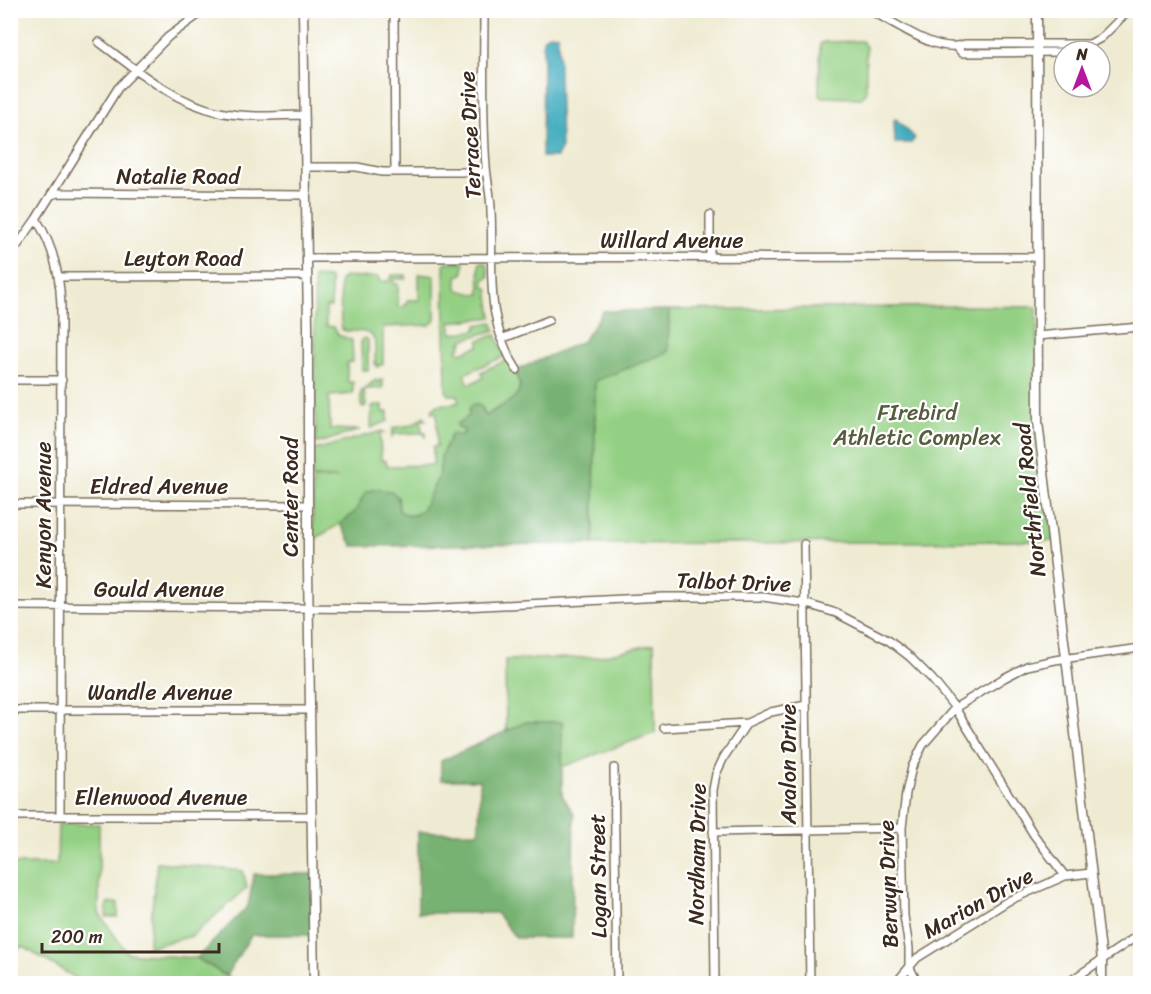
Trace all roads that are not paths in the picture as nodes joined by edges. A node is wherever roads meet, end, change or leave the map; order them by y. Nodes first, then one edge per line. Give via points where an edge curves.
1 (205, 10) edge
2 (303, 10) edge
3 (394, 10) edge
4 (484, 10) edge
5 (868, 10) edge
6 (1037, 10) edge
7 (1129, 10) edge
8 (1099, 39) edge
9 (99, 42) dead end
10 (1052, 48) edge
11 (1037, 49) junction
12 (1052, 51) edge
13 (136, 70) junction
14 (303, 115) junction
15 (306, 167) junction
16 (395, 172) junction
17 (486, 172) junction
18 (51, 195) junction
19 (305, 195) junction
20 (710, 215) dead end
21 (36, 219) junction
22 (10, 256) edge
23 (1037, 257) junction
24 (307, 258) junction
25 (491, 258) junction
26 (710, 258) junction
27 (307, 276) junction
28 (58, 277) junction
29 (549, 320) dead end
30 (1140, 327) edge
31 (1037, 336) junction
32 (501, 339) junction
33 (517, 370) dead end
34 (10, 380) edge
35 (62, 380) junction
36 (10, 504) edge
37 (60, 504) junction
38 (307, 505) junction
39 (804, 544) dead end
40 (804, 603) junction
41 (10, 606) edge
42 (61, 606) junction
43 (308, 607) junction
44 (1140, 648) edge
45 (1066, 658) junction
46 (806, 705) junction
47 (955, 708) junction
48 (10, 710) edge
49 (61, 710) junction
50 (310, 710) junction
51 (747, 723) junction
52 (725, 725) junction
53 (664, 728) dead end
54 (734, 742) junction
55 (614, 768) dead end
56 (10, 816) edge
57 (60, 816) junction
58 (311, 816) junction
59 (902, 828) junction
60 (807, 830) junction
61 (713, 832) junction
62 (1091, 873) junction
63 (1065, 876) junction
64 (1140, 934) edge
65 (1102, 960) junction
66 (909, 966) junction
67 (503, 983) edge
68 (617, 983) edge
69 (715, 983) edge
70 (315, 984) edge
71 (498, 984) edge
72 (810, 984) edge
73 (895, 984) edge
74 (918, 984) edge
75 (1066, 984) edge
76 (1102, 984) edge

1 - 13 street via 175,30
2 - 14 main road, Center Road
3 - 16 street
4 - 17 street, Terrace Drive
5 - 11 street via 945,47 965,44
6 - 11 main road, Northfield Road
7 - 8 street
9 - 13 street
10 - 11 street
11 - 12 street
11 - 23 main road, Northfield Road
13 - 14 street via 180,98 211,110 250,116
13 - 18 street via 114,94
14 - 15 main road, Center Road
15 - 16 street
15 - 19 main road, Center Road
16 - 17 street
17 - 25 street, Terrace Drive
18 - 19 street, Natalie Road
18 - 21 street
19 - 24 main road, Center Road
20 - 26 street
21 - 22 street
21 - 28 street, Kenyon Avenue via 49,242
23 - 26 street, Willard Avenue
23 - 31 main road, Northfield Road
24 - 25 street, Willard Avenue
24 - 27 main road, Center Road
25 - 26 street, Willard Avenue
25 - 32 street, Terrace Drive via 495,322
27 - 28 street, Leyton Road
27 - 38 main road, Center Road
28 - 35 street, Kenyon Avenue
29 - 32 street
30 - 31 street
31 - 45 main road, Northfield Road via 1038,422
32 - 33 street, Terrace Drive
34 - 35 street
35 - 37 street, Kenyon Avenue
36 - 37 street, Eldred Avenue
37 - 38 street, Eldred Avenue
37 - 42 street, Kenyon Avenue
38 - 43 main road, Center Road
39 - 40 street, Avalon Drive
40 - 43 street, Talbot Drive via 763,597 663,597 424,609
40 - 46 street, Avalon Drive
40 - 47 street, Talbot Drive via 843,616 888,640 932,679
41 - 42 street, Gould Avenue
42 - 43 street, Gould Avenue
42 - 49 street, Kenyon Avenue
43 - 50 main road, Center Road
44 - 45 street, Berwyn Drive
45 - 47 street, Berwyn Drive via 1027,666
45 - 62 main road, Northfield Road
46 - 51 street via 771,712
46 - 60 street, Avalon Drive
47 - 59 street, Berwyn Drive via 923,745 912,767
47 - 63 street, Talbot Drive via 1034,835
48 - 49 street, Wandle Avenue
49 - 50 street, Wandle Avenue
49 - 57 street, Kenyon Avenue
50 - 58 main road, Center Road
51 - 52 street
51 - 54 street, Nordham Drive
52 - 53 street
52 - 54 street
54 - 61 street, Nordham Drive via 716,774
55 - 68 street, Logan Street
56 - 57 street, Ellenwood Avenue
57 - 58 street, Ellenwood Avenue
58 - 70 main road, Center Road
59 - 60 street
59 - 66 street, Berwyn Drive
60 - 61 street
60 - 72 street, Avalon Drive
61 - 69 street, Nordham Drive
62 - 63 street, Marion Drive
62 - 65 main road, Northfield Road
63 - 66 street, Marion Drive via 1008,901
64 - 65 street
65 - 75 street
65 - 76 main road, Northfield Road
66 - 73 street, Marion Drive
66 - 74 street, Berwyn Drive
67 - 68 street
67 - 71 street
68 - 69 street

